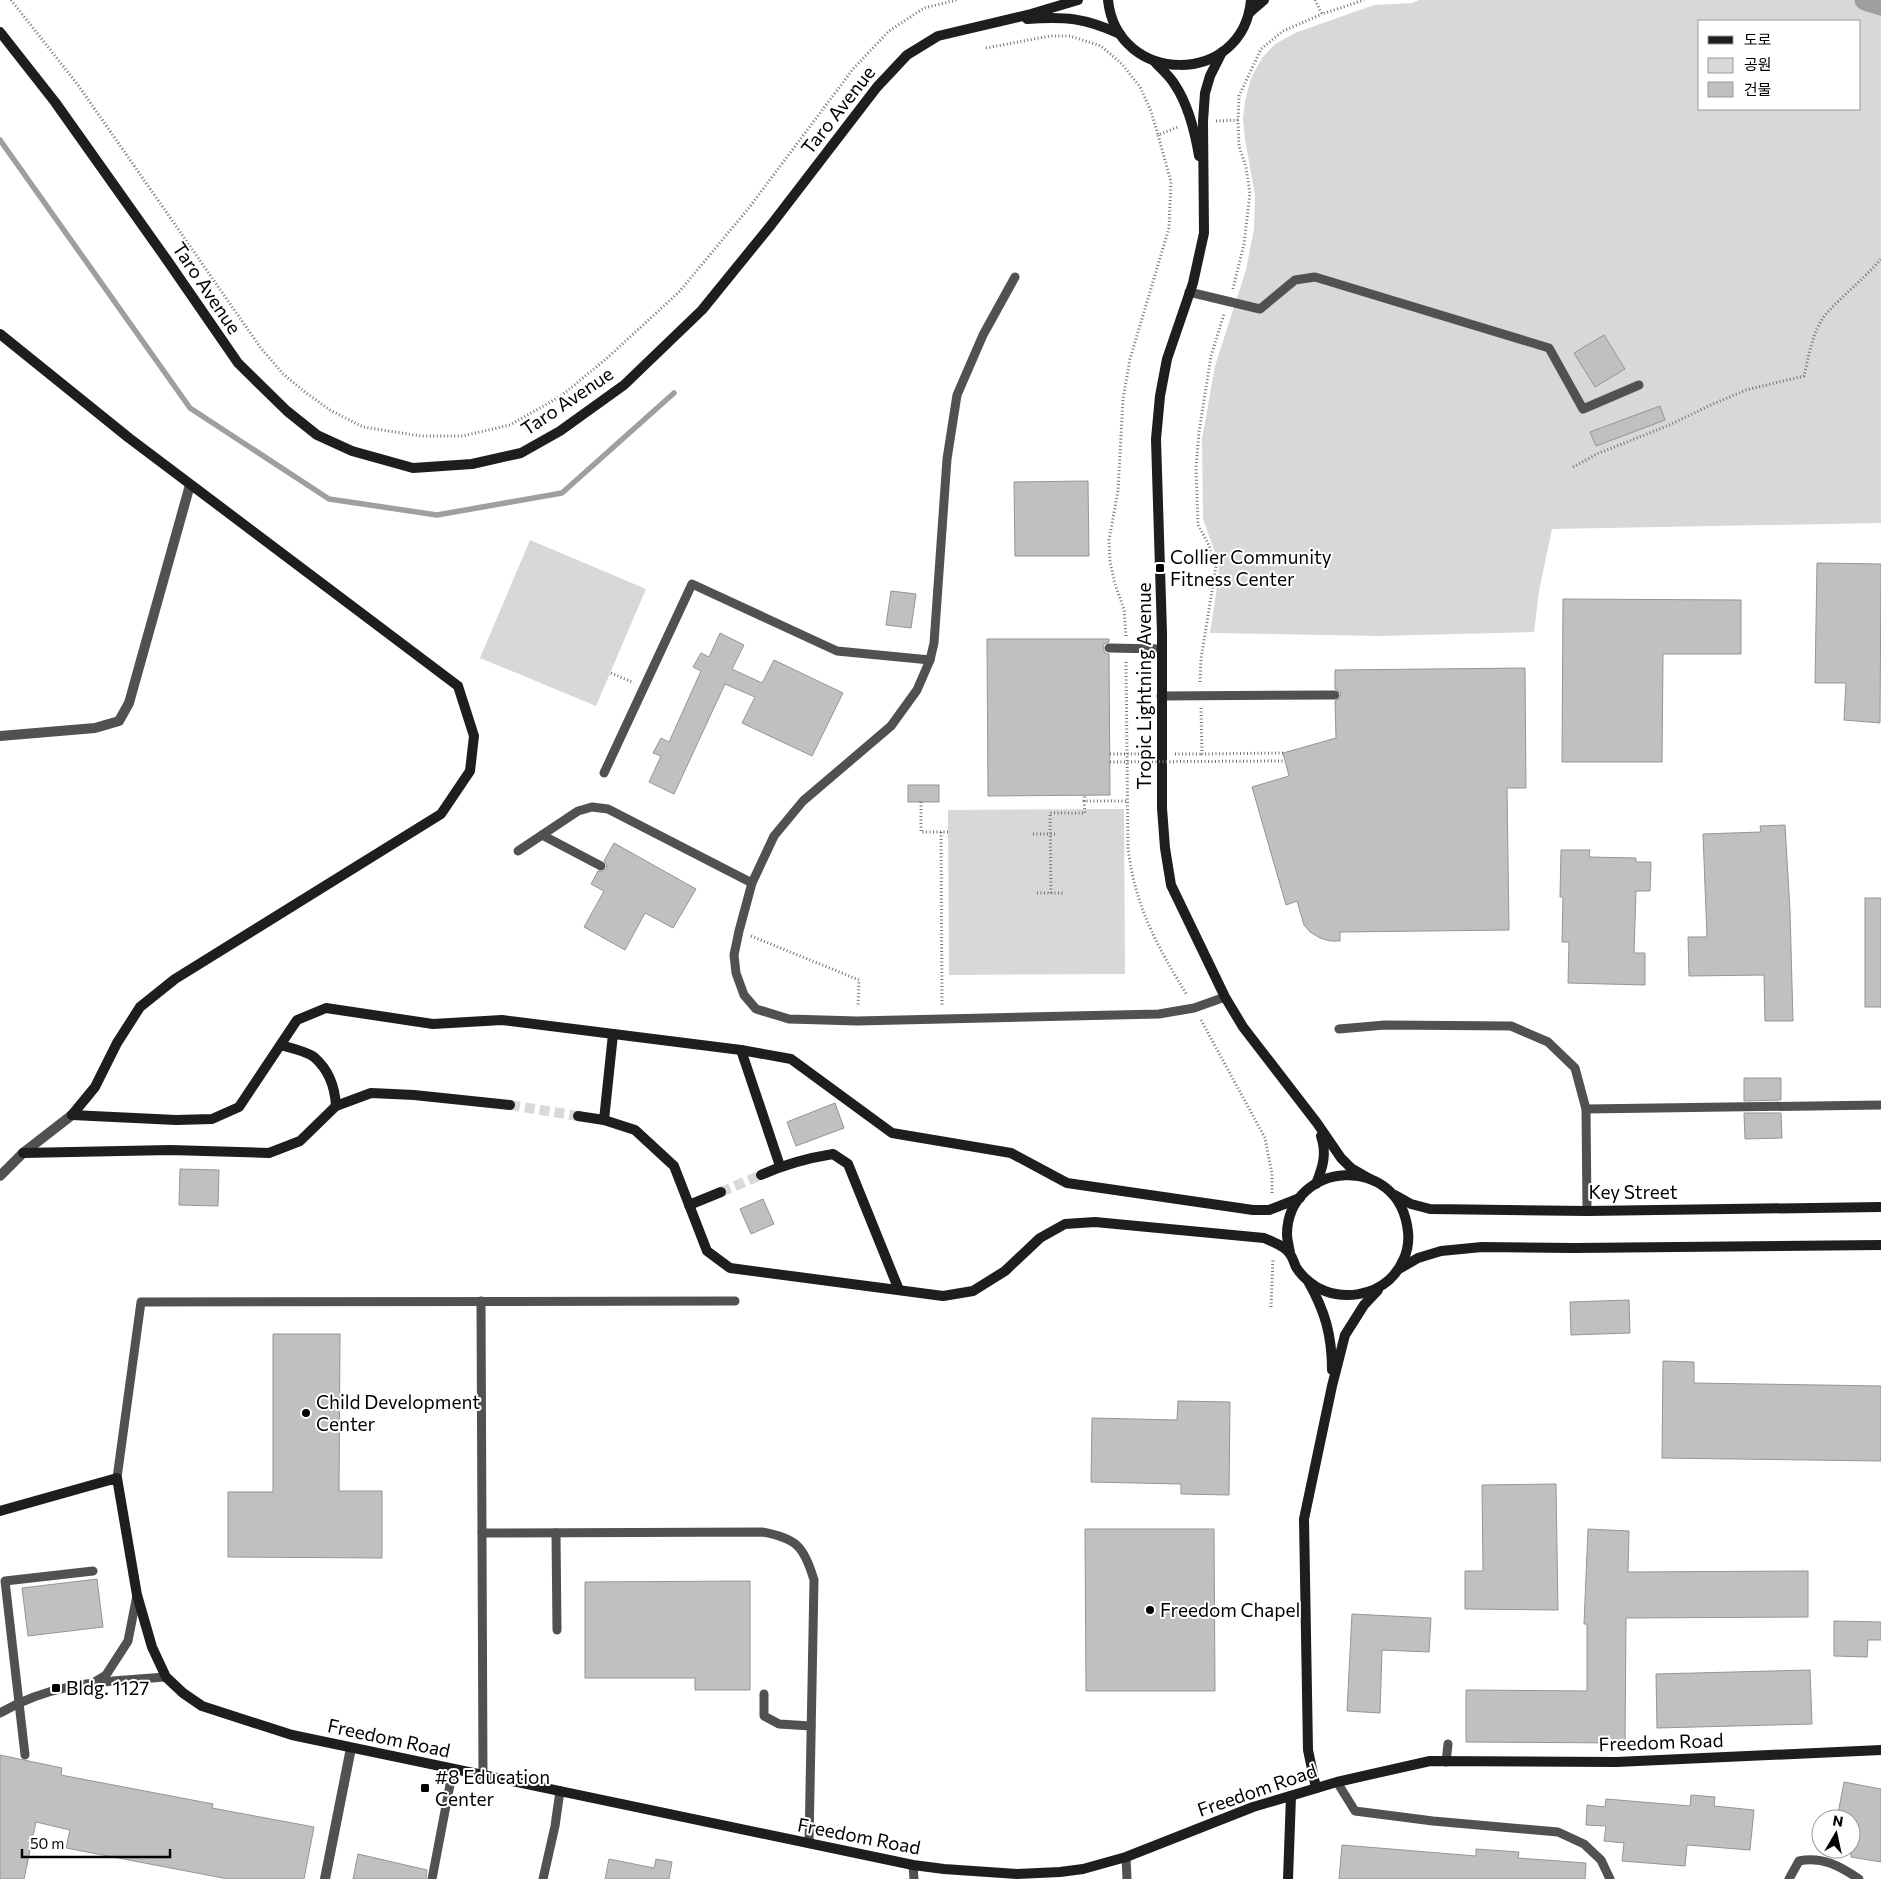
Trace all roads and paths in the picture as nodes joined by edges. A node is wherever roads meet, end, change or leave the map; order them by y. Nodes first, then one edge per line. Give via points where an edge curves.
1 (11, 0) edge
2 (957, 0) edge
3 (1078, 0) edge
4 (1108, 0) edge
5 (1251, 0) edge
6 (1264, 0) edge
7 (1315, 0) edge
8 (1364, 0) edge
9 (1249, 13) junction
10 (1322, 14) junction
11 (991, 22) junction
12 (0, 32) edge
13 (1120, 34) junction
14 (986, 48) dead end
15 (1222, 52) junction
16 (1154, 61) junction
17 (1158, 135) dead end
18 (1203, 182) junction
19 (1881, 259) edge
20 (1015, 277) dead end
21 (1190, 292) junction
22 (1228, 302) junction
23 (0, 334) edge
24 (1639, 385) dead end
25 (1573, 467) dead end
26 (190, 485) junction
27 (1109, 648) dead end
28 (1162, 649) junction
29 (930, 660) junction
30 (610, 673) dead end
31 (644, 688) junction
32 (1335, 695) dead end
33 (1161, 696) junction
34 (1200, 696) junction
35 (0, 736) edge
36 (1282, 753) dead end
37 (1284, 761) dead end
38 (1110, 762) dead end
39 (604, 773) dead end
40 (1084, 795) dead end
41 (1084, 801) junction
42 (1127, 801) dead end
43 (921, 802) dead end
44 (941, 832) junction
45 (948, 832) dead end
46 (1033, 834) dead end
47 (1050, 834) junction
48 (1056, 834) dead end
49 (542, 835) junction
50 (518, 851) dead end
51 (601, 866) dead end
52 (752, 883) junction
53 (1037, 893) dead end
54 (1051, 893) junction
55 (1064, 893) dead end
56 (739, 931) junction
57 (1225, 997) junction
58 (942, 1019) junction
59 (857, 1022) junction
60 (1339, 1029) dead end
61 (613, 1034) junction
62 (281, 1045) junction
63 (741, 1050) junction
64 (510, 1105) tunnel mouth
65 (1881, 1105) edge
66 (336, 1106) junction
67 (1586, 1108) junction
68 (72, 1115) junction
69 (578, 1116) tunnel mouth
70 (604, 1120) junction
71 (1317, 1123) junction
72 (23, 1153) junction
73 (780, 1166) junction
74 (761, 1175) tunnel mouth
75 (0, 1176) edge
76 (1370, 1179) junction
77 (1316, 1184) junction
78 (1389, 1191) junction
79 (721, 1192) tunnel mouth
80 (1300, 1198) junction
81 (689, 1205) junction
82 (1881, 1208) edge
83 (1587, 1211) junction
84 (1881, 1245) edge
85 (1290, 1252) junction
86 (1398, 1270) junction
87 (1308, 1280) junction
88 (1382, 1286) junction
89 (899, 1290) junction
90 (735, 1300) dead end
91 (481, 1301) junction
92 (1332, 1386) junction
93 (117, 1478) junction
94 (0, 1511) edge
95 (482, 1533) junction
96 (556, 1533) junction
97 (93, 1571) dead end
98 (137, 1596) junction
99 (557, 1630) dead end
100 (166, 1677) junction
101 (94, 1682) junction
102 (764, 1694) dead end
103 (19, 1702) junction
104 (0, 1712) edge
105 (811, 1726) junction
106 (1448, 1744) dead end
107 (351, 1748) junction
108 (1881, 1750) edge
109 (25, 1756) dead end
110 (1446, 1762) junction
111 (453, 1769) junction
112 (483, 1775) junction
113 (1337, 1782) junction
114 (1316, 1788) junction
115 (560, 1792) junction
116 (1292, 1796) junction
117 (809, 1843) junction
118 (1126, 1857) junction
119 (913, 1865) junction
120 (325, 1879) edge
121 (432, 1879) edge
122 (543, 1879) edge
123 (914, 1879) edge
124 (1127, 1879) edge
125 (1288, 1879) edge
126 (1610, 1879) edge
127 (1789, 1879) edge
128 (1859, 1879) edge

1 - 2 path via 78,85 260,347 283,374 330,410 363,427 421,436 463,436 510,425 561,396 679,292 748,209 853,69 889,31 924,8
3 - 11 street
4 - 13 street
5 - 9 street
6 - 9 street
7 - 10 path
8 - 10 path
9 - 15 street via 1238,35
10 - 22 path via 1283,31 1261,49 1239,96 1239,146 1250,193 1244,244
11 - 12 street, Taro Avenue via 938,36 907,55 877,87 702,310 624,385 560,431 521,453 472,464 413,468 352,451 318,435 287,411 238,364 55,102
11 - 13 street via 1073,18 1096,23
13 - 16 street via 1135,50
14 - 17 path via 1050,36 1070,36 1101,46 1140,86
15 - 16 street via 1193,64 1169,65
15 - 18 street via 1204,93
16 - 18 street via 1175,84 1190,115
18 - 21 street, Tropic Lightning Avenue via 1204,233
19 - 25 path via 1825,315 1814,336 1804,376 1746,390
20 - 29 lane via 983,335 957,395 947,459 934,643
21 - 22 lane
21 - 28 street, Tropic Lightning Avenue via 1167,360 1156,439
22 - 24 lane via 1260,309 1295,280 1315,278 1549,348 1583,409
22 - 34 path via 1211,356 1196,468 1198,525 1216,566 1201,658
23 - 26 street
26 - 35 street via 130,703 119,721 95,728
26 - 68 street via 458,686 474,736 470,771 441,814 175,978 140,1007 117,1043 95,1088
27 - 28 lane
28 - 33 street, Tropic Lightning Avenue
29 - 31 lane via 838,651 692,584
29 - 52 lane via 917,690 891,726 803,801 774,836
30 - 31 path
31 - 39 lane
32 - 34 lane
33 - 34 lane
33 - 57 street, Tropic Lightning Avenue via 1162,808 1171,885
34 - 36 path via 1202,754
37 - 38 path, bridge
40 - 41 path
41 - 42 path
41 - 47 path via 1085,813 1050,813
43 - 44 path via 922,832
44 - 45 path
44 - 58 path
46 - 47 path
47 - 48 path
47 - 54 path
49 - 50 lane
49 - 51 lane
49 - 52 lane via 578,811 592,807 608,809
52 - 56 lane
53 - 54 path
54 - 55 path
56 - 59 path via 859,980
56 - 59 lane via 734,955 736,973 744,995 756,1009 789,1019
57 - 58 lane via 1194,1008 1159,1014
57 - 71 street, Tropic Lightning Avenue via 1243,1027
58 - 59 lane
60 - 67 lane via 1385,1025 1511,1026 1548,1042 1575,1068
61 - 62 street via 502,1020 433,1024 326,1008 297,1020
61 - 63 street
61 - 70 street
62 - 66 street via 313,1056 335,1089
62 - 68 street via 239,1107 212,1119
63 - 73 street
63 - 80 street via 791,1059 892,1132 1011,1153 1067,1183 1253,1210 1269,1210
64 - 66 street via 371,1094
65 - 67 lane
66 - 72 street via 300,1141 269,1153 170,1150
67 - 83 lane
68 - 72 street
69 - 70 street
70 - 81 street via 634,1130 674,1166
71 - 76 street, Tropic Lightning Avenue via 1341,1158
71 - 77 street via 1324,1145 1324,1166
72 - 75 street
73 - 74 street
73 - 89 street via 833,1154 848,1164
76 - 77 street via 1352,1174 1333,1176
76 - 78 street
77 - 80 street
78 - 83 street, Key Street via 1411,1204 1430,1209
78 - 86 street via 1407,1220 1409,1238
79 - 81 street
80 - 85 street via 1291,1214 1287,1234
81 - 89 street via 706,1251 730,1268
82 - 83 street, Key Street
84 - 86 street via 1482,1247 1441,1251 1418,1258
85 - 87 street via 1296,1268
85 - 89 street via 1264,1238 1248,1236 1095,1222 1065,1224 1040,1238 1005,1271 973,1292 943,1296
86 - 88 street
87 - 88 street via 1324,1291 1344,1296 1364,1294
87 - 92 street via 1324,1312 1332,1344
88 - 92 street via 1364,1305 1345,1335
90 - 91 lane
91 - 93 lane via 141,1302
91 - 95 lane
92 - 114 street via 1304,1519 1308,1750
93 - 94 street
93 - 98 street, Freedom Road
95 - 96 lane
95 - 112 lane
96 - 99 lane
96 - 105 lane via 762,1532 783,1536 798,1546 809,1563 814,1580
97 - 103 lane via 5,1581
98 - 100 street, Freedom Road via 152,1647
98 - 101 lane via 128,1641 106,1675
100 - 101 lane
100 - 107 street, Freedom Road via 202,1706 292,1735
101 - 103 lane via 56,1688
102 - 105 lane via 764,1716 779,1724
103 - 104 lane
103 - 109 lane
105 - 117 lane
106 - 110 lane
107 - 111 street, Freedom Road
107 - 120 street
108 - 110 street, Freedom Road via 1616,1762
110 - 113 street, Freedom Road via 1430,1761
111 - 112 street, Freedom Road
111 - 121 lane
112 - 115 street, Freedom Road
113 - 114 street, Freedom Road
113 - 126 lane via 1355,1811 1558,1832 1584,1844 1601,1860
114 - 116 street, Freedom Road
115 - 117 street, Freedom Road
115 - 122 lane
116 - 118 street, Freedom Road via 1253,1807
116 - 125 street
117 - 119 street, Freedom Road
118 - 119 street, Freedom Road via 1083,1869 1017,1874
118 - 124 lane
119 - 123 lane
127 - 128 lane via 1799,1861 1809,1859 1838,1864

